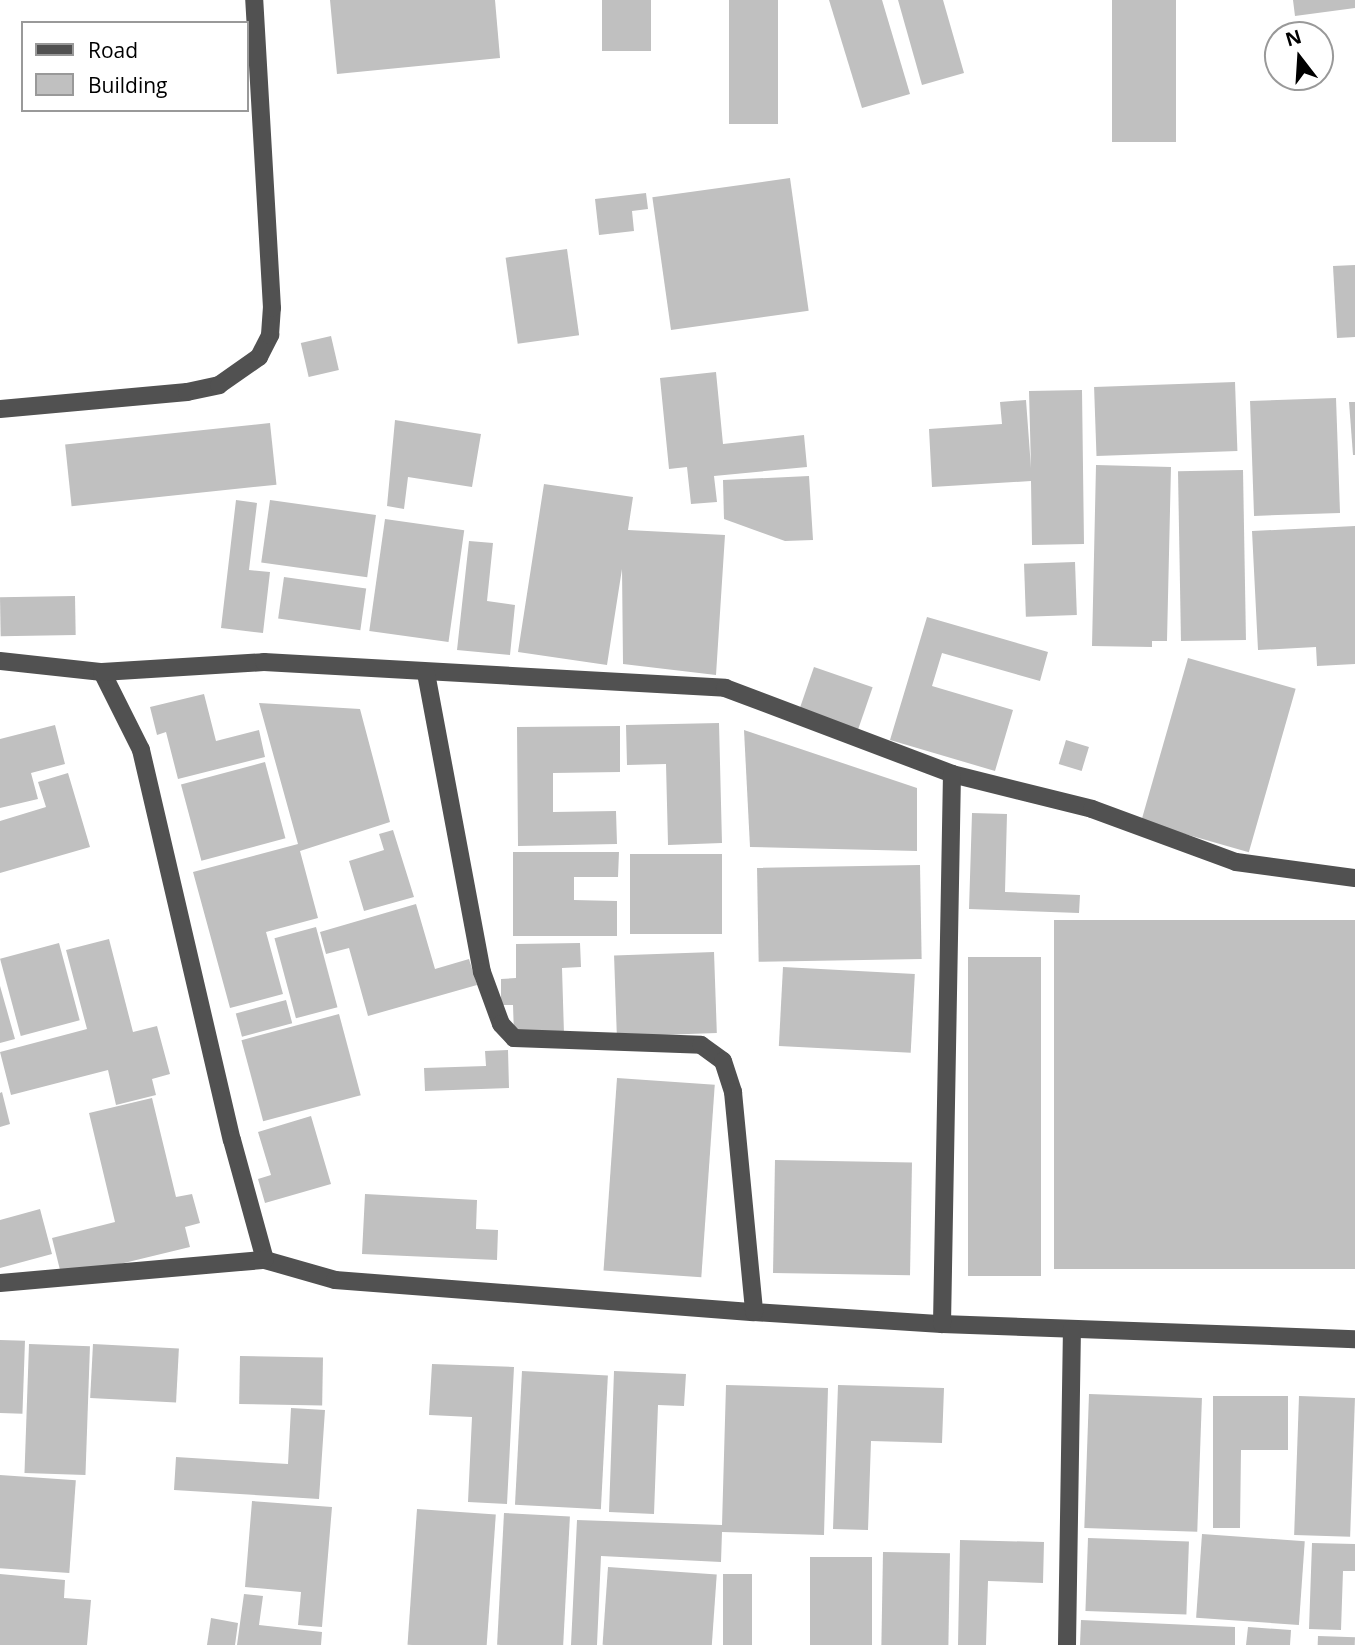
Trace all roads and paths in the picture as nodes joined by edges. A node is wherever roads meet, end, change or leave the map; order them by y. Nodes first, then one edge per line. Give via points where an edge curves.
1 (254, 0) edge
2 (0, 409) edge
3 (0, 661) edge
4 (102, 672) junction
5 (426, 673) junction
6 (952, 774) junction
7 (1355, 878) edge
8 (265, 1260) junction
9 (0, 1283) edge
10 (754, 1312) junction
11 (942, 1324) junction
12 (1073, 1329) junction
13 (1355, 1339) edge
14 (1067, 1645) edge

1 - 2 street via 272,308 270,335 259,357 219,385 187,392
3 - 4 street
4 - 5 street via 264,662
4 - 8 street via 141,750 232,1140
5 - 6 street via 725,688
5 - 10 street via 482,972 501,1024 514,1038 701,1045 723,1061 733,1092
6 - 7 street via 1092,809 1236,862
6 - 11 street
8 - 9 street
8 - 10 street via 335,1280
10 - 11 street
11 - 12 street
12 - 13 street
12 - 14 street

